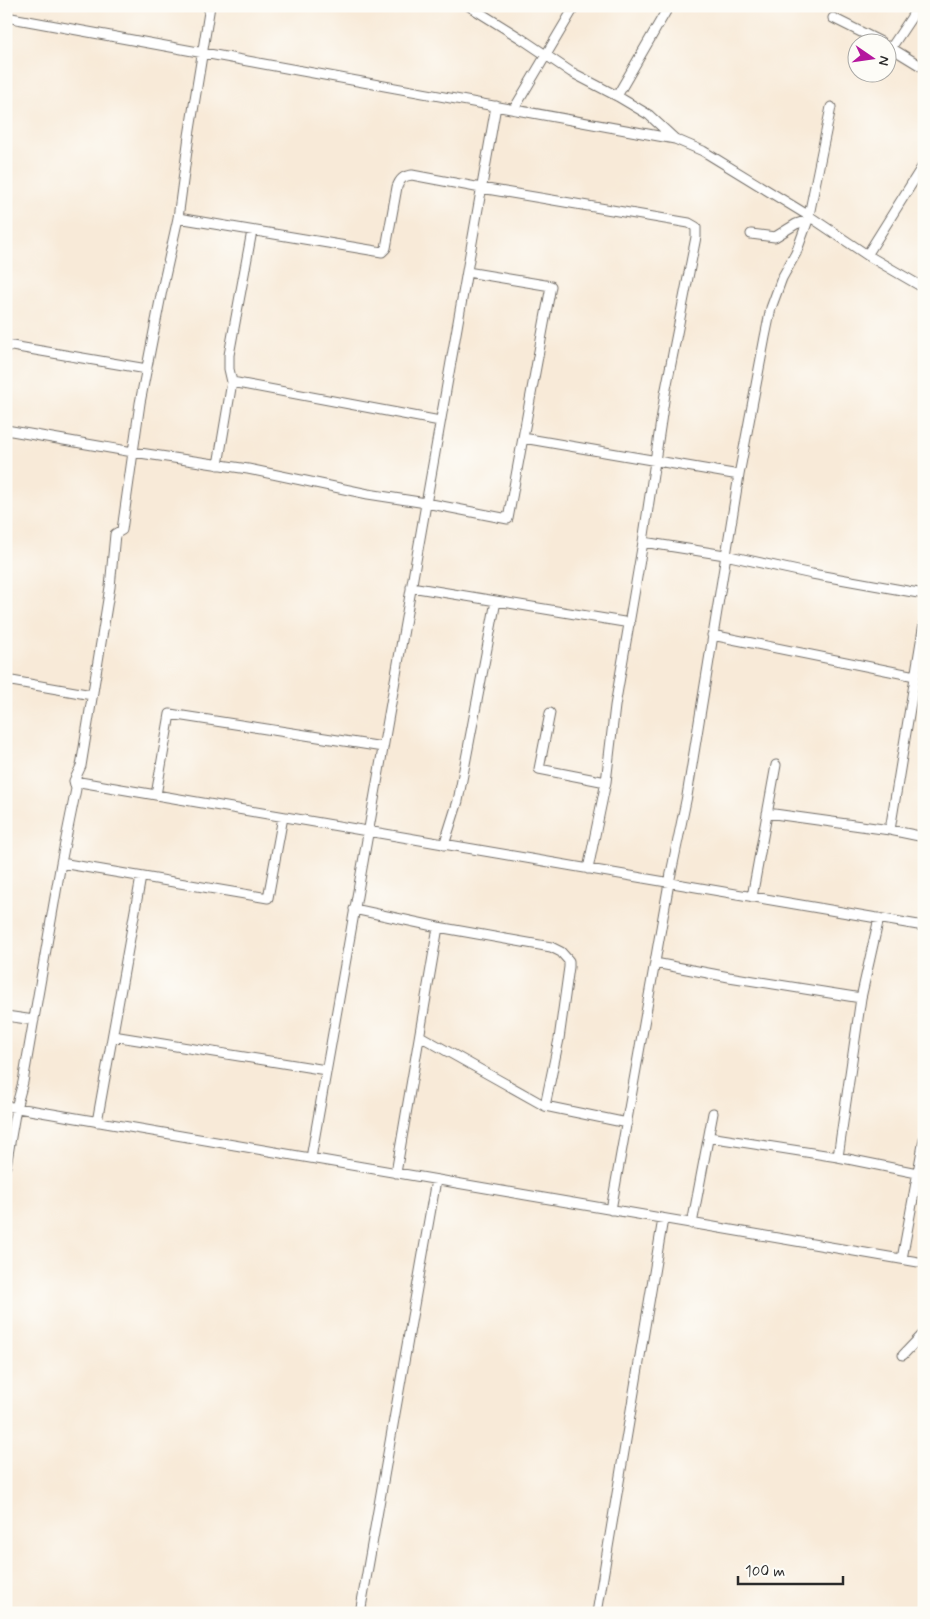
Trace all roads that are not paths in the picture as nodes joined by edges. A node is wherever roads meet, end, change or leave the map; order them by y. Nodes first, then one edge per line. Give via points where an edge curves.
1 (210, 6) edge
2 (469, 6) edge
3 (575, 6) edge
4 (669, 6) edge
5 (916, 6) edge
6 (6, 17) edge
7 (832, 18) dead end
8 (861, 32) edge
9 (898, 35) edge
10 (202, 52) junction
11 (898, 52) edge
12 (545, 56) junction
13 (924, 68) edge
14 (617, 96) junction
15 (496, 106) junction
16 (831, 107) dead end
17 (514, 109) junction
18 (675, 139) junction
19 (924, 164) edge
20 (481, 188) junction
21 (178, 218) junction
22 (808, 218) junction
23 (252, 231) junction
24 (751, 234) dead end
25 (867, 255) junction
26 (466, 272) junction
27 (924, 288) edge
28 (6, 345) edge
29 (147, 369) junction
30 (232, 382) junction
31 (440, 421) junction
32 (6, 430) edge
33 (523, 438) junction
34 (133, 452) junction
35 (654, 461) junction
36 (218, 465) junction
37 (739, 475) junction
38 (426, 503) junction
39 (643, 542) junction
40 (726, 555) junction
41 (411, 587) junction
42 (924, 594) edge
43 (496, 601) junction
44 (924, 622) edge
45 (630, 624) junction
46 (712, 635) junction
47 (916, 676) junction
48 (6, 680) edge
49 (92, 695) junction
50 (550, 712) dead end
51 (383, 746) junction
52 (776, 765) dead end
53 (74, 781) junction
54 (606, 782) junction
55 (156, 795) junction
56 (767, 813) junction
57 (283, 816) junction
58 (890, 830) junction
59 (368, 831) junction
60 (924, 837) edge
61 (444, 844) junction
62 (61, 863) junction
63 (588, 869) junction
64 (140, 876) junction
65 (669, 883) junction
66 (752, 897) junction
67 (354, 909) junction
68 (878, 918) junction
69 (924, 926) edge
70 (438, 927) junction
71 (655, 963) junction
72 (861, 998) junction
73 (6, 1016) edge
74 (34, 1020) junction
75 (113, 1036) junction
76 (420, 1036) junction
77 (326, 1070) junction
78 (6, 1106) edge
79 (545, 1106) junction
80 (16, 1108) junction
81 (713, 1113) dead end
82 (97, 1122) junction
83 (627, 1123) junction
84 (709, 1137) junction
85 (924, 1139) edge
86 (838, 1157) junction
87 (311, 1158) junction
88 (6, 1166) edge
89 (396, 1173) junction
90 (917, 1173) junction
91 (436, 1180) junction
92 (913, 1194) junction
93 (924, 1196) edge
94 (611, 1210) junction
95 (662, 1219) junction
96 (692, 1224) junction
97 (902, 1260) junction
98 (924, 1263) edge
99 (924, 1333) edge
100 (903, 1355) dead end
101 (360, 1613) edge
102 (597, 1613) edge

1 - 10 street
2 - 12 street
3 - 12 street
4 - 14 street
5 - 9 street
6 - 10 street
7 - 8 street
10 - 15 street
10 - 21 street
11 - 13 street
12 - 14 street
12 - 17 street
14 - 18 street via 650,116
15 - 17 street
15 - 20 street
16 - 22 street
17 - 18 street
18 - 22 street via 703,151
19 - 25 street
20 - 23 street via 405,176 397,187 386,248 382,252
20 - 26 street
20 - 35 street via 689,223 696,227
21 - 23 street
21 - 29 street
22 - 24 street via 775,237
22 - 25 street
22 - 37 street via 771,308
23 - 30 street via 229,355
25 - 27 street
26 - 31 street
26 - 33 street via 550,286
28 - 29 street
29 - 34 street
30 - 31 street
30 - 36 street
31 - 38 street
32 - 34 street
33 - 35 street
33 - 38 street via 508,519
34 - 36 street
34 - 49 street via 122,530 115,534 110,587
35 - 37 street
35 - 39 street
36 - 38 street
37 - 40 street
38 - 41 street
39 - 40 street
39 - 45 street
40 - 42 street
40 - 46 street
41 - 43 street
41 - 51 street
43 - 45 street
43 - 61 street via 458,801
44 - 47 street
45 - 54 street via 615,706
46 - 47 street
46 - 65 street via 687,796
47 - 58 street
48 - 49 street
49 - 53 street via 81,766
50 - 54 street via 540,769
51 - 55 street via 170,714
51 - 59 street
52 - 56 street
53 - 55 street
53 - 62 street via 76,789
54 - 63 street
55 - 57 street
56 - 58 street
56 - 66 street
57 - 59 street
57 - 64 street via 268,898
58 - 60 street
59 - 61 street
59 - 67 street
61 - 63 street
62 - 64 street
62 - 74 street
63 - 65 street
64 - 75 street
65 - 66 street
65 - 71 street
66 - 68 street
67 - 70 street
67 - 77 street
68 - 69 street
68 - 72 street
70 - 76 street
70 - 79 street via 552,947 569,961 559,1039
71 - 72 street
71 - 83 street
72 - 86 street
73 - 74 street
74 - 80 street
75 - 77 street
75 - 82 street
76 - 79 street
76 - 89 street
77 - 87 street
78 - 80 street
79 - 83 street
80 - 82 street
80 - 88 street
81 - 84 street
82 - 87 street
83 - 94 street
84 - 86 street
84 - 96 street
85 - 90 street
86 - 90 street
87 - 89 street
89 - 91 street
90 - 92 street
91 - 94 street
91 - 101 street
92 - 93 street
92 - 97 street
94 - 95 street
95 - 96 street
95 - 102 street
96 - 97 street
97 - 98 street
99 - 100 street

